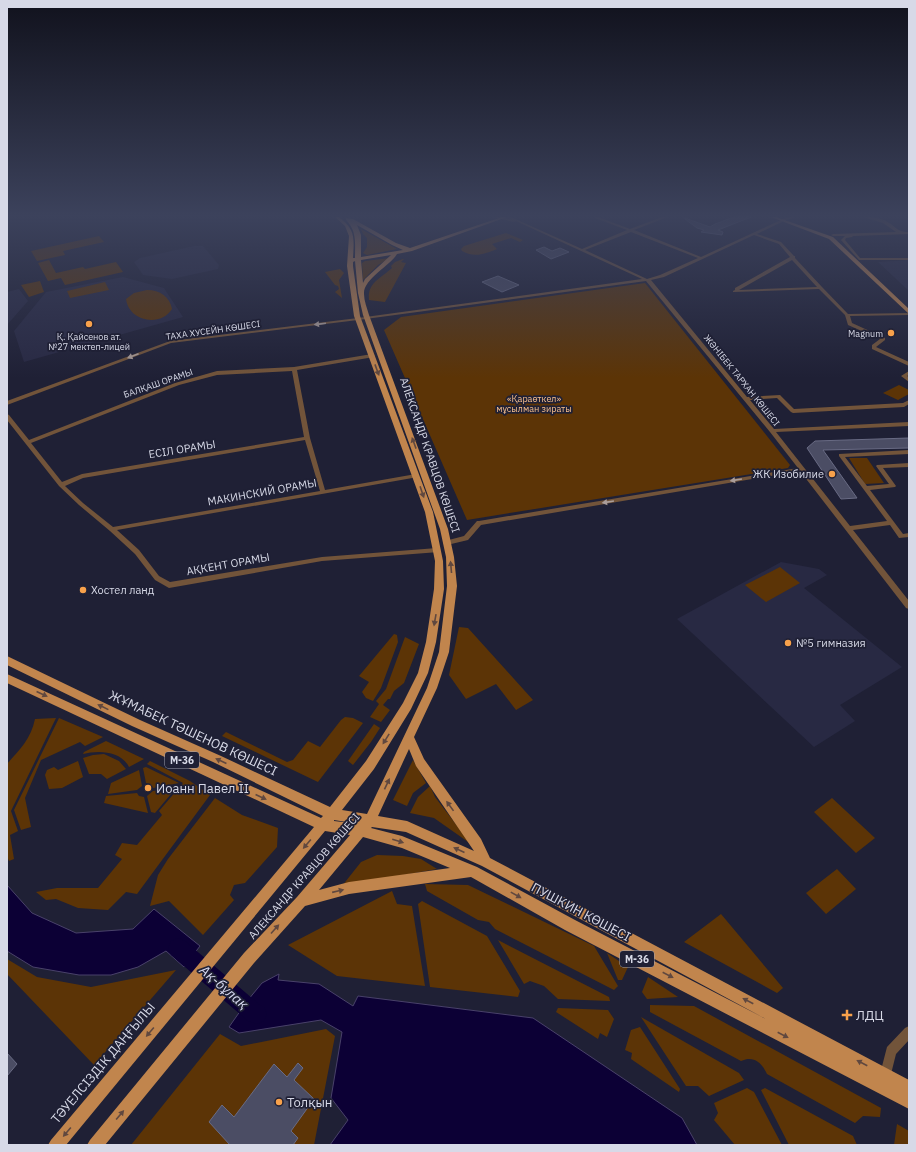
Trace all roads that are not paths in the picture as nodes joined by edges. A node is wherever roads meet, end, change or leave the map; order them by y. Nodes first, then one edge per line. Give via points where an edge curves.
1 (350, 271) edge
2 (356, 271) edge
3 (378, 271) edge
4 (627, 271) edge
5 (673, 271) edge
6 (770, 271) edge
7 (805, 271) edge
8 (866, 271) edge
9 (871, 271) edge
10 (647, 280) junction
11 (820, 288) junction
12 (361, 293) junction
13 (909, 307) edge
14 (909, 313) edge
15 (847, 315) junction
16 (363, 318) junction
17 (372, 356) junction
18 (909, 364) edge
19 (294, 369) junction
20 (909, 373) edge
21 (909, 380) edge
22 (745, 399) junction
23 (909, 402) edge
24 (7, 403) edge
25 (7, 416) edge
26 (909, 424) edge
27 (772, 431) junction
28 (307, 438) junction
29 (28, 442) junction
30 (909, 452) edge
31 (909, 465) edge
32 (802, 469) junction
33 (416, 476) junction
34 (61, 485) junction
35 (865, 488) junction
36 (323, 492) junction
37 (892, 523) junction
38 (848, 528) junction
39 (112, 529) junction
40 (909, 535) edge
41 (447, 543) junction
42 (437, 550) junction
43 (906, 596) edge
44 (909, 606) edge
45 (7, 660) edge
46 (7, 678) edge
47 (409, 737) junction
48 (332, 814) junction
49 (370, 820) junction
50 (323, 825) junction
51 (360, 831) junction
52 (486, 862) junction
53 (473, 871) junction
54 (301, 901) junction
55 (176, 1002) joint
56 (909, 1032) edge
57 (885, 1081) junction
58 (909, 1088) edge
59 (909, 1101) edge
60 (56, 1145) edge
61 (95, 1145) edge

1 - 16 main road, АЛЕКСАНДР КРАВЦОВ КӨШЕСІ via 353,295
2 - 12 main road, АЛЕКСАНДР КРАВЦОВ КӨШЕСІ
3 - 12 main road via 367,280
4 - 10 street, ЖӘНІБЕК ТАРХАН КӨШЕСІ
5 - 10 street, ТАХА ХУСЕЙН КӨШЕСІ
6 - 11 street via 735,290
7 - 11 street
8 - 14 main road
9 - 13 main road
10 - 16 street, ТАХА ХУСЕЙН КӨШЕСІ
10 - 22 street, ЖӘНІБЕК ТАРХАН КӨШЕСІ
11 - 15 street
12 - 16 main road, АЛЕКСАНДР КРАВЦОВ КӨШЕСІ
14 - 15 street
15 - 18 street via 850,324 883,339 874,348
16 - 17 main road, АЛЕКСАНДР КРАВЦОВ КӨШЕСІ
16 -> 24 street, ТАХА ХУСЕЙН КӨШЕСІ via 170,342
41 -> 16 main road, АЛЕКСАНДР КРАВЦОВ КӨШЕСІ via 433,496
17 - 19 street, БАЛҚАШ ОРАМЫ
17 -> 33 main road, АЛЕКСАНДР КРАВЦОВ КӨШЕСІ
19 - 28 street
19 - 29 street, БАЛҚАШ ОРАМЫ via 218,374 177,384
20 - 21 street via 904,376
22 - 23 street via 778,396 793,411 904,405
22 - 27 street, ЖӘНІБЕК ТАРХАН КӨШЕСІ
25 - 29 street
26 - 27 street
27 - 32 street, ЖӘНІБЕК ТАРХАН КӨШЕСІ
28 - 34 street, ЕСІЛ ОРАМЫ via 82,476
28 - 36 street
29 - 34 street
30 - 35 street via 842,454
31 - 35 street via 879,466 893,486
32 - 38 street, ЖӘНІБЕК ТАРХАН КӨШЕСІ
32 -> 41 street via 479,523 466,538
33 - 36 street, МАКИНСКИЙ ОРАМЫ
33 -> 42 main road, АЛЕКСАНДР КРАВЦОВ КӨШЕСІ via 429,512
34 - 39 street, АҚКЕНТ ОРАМЫ
35 - 37 street
36 - 39 street, МАКИНСКИЙ ОРАМЫ
37 - 38 street
37 - 40 street via 902,536
38 - 43 street, ЖӘНІБЕК ТАРХАН КӨШЕСІ
39 - 42 street, АҚКЕНТ ОРАМЫ via 137,552 157,578 169,585 322,559
47 -> 41 main road, АЛЕКСАНДР КРАВЦОВ КӨШЕСІ via 432,688 444,652 452,586
42 -> 48 main road, АЛЕКСАНДР КРАВЦОВ КӨШЕСІ via 439,589 431,642 423,673 407,706 370,765
43 - 44 street, ЖӘНІБЕК ТАРХАН КӨШЕСІ
48 -> 45 main road, ЖҰМАБЕК ТӘШЕНОВ КӨШЕСІ / M-36
46 -> 50 main road, M-36
49 -> 47 main road, АЛЕКСАНДР КРАВЦОВ КӨШЕСІ
52 -> 47 main road via 477,843 420,762
48 - 49 main road, ЖҰМАБЕК ТӘШЕНОВ КӨШЕСІ / M-36
48 - 50 main road, АЛЕКСАНДР КРАВЦОВ КӨШЕСІ
49 - 51 main road, АЛЕКСАНДР КРАВЦОВ КӨШЕСІ
52 -> 49 main road, ПУШКИН КӨШЕСІ / M-36 via 407,826
50 - 51 main road, M-36
50 -> 55 main road, АЛЕКСАНДР КРАВЦОВ КӨШЕСІ
51 -> 53 main road, ПУШКИН КӨШЕСІ / M-36 via 402,842
51 - 54 main road, АЛЕКСАНДР КРАВЦОВ КӨШЕСІ
57 -> 52 main road, ПУШКИН КӨШЕСІ / M-36
54 -> 53 main road via 350,888
53 -> 57 main road, ПУШКИН КӨШЕСІ / M-36 via 577,928
61 -> 54 main road, АЛЕКСАНДР КРАВЦОВ КӨШЕСІ via 249,958
55 -> 60 main road, ТӘУЕЛСІЗДІК ДАҢҒЫЛЫ
56 - 57 street via 891,1051
57 - 58 main road, ПУШКИН КӨШЕСІ / M-36
57 - 59 main road, ПУШКИН КӨШЕСІ / M-36

